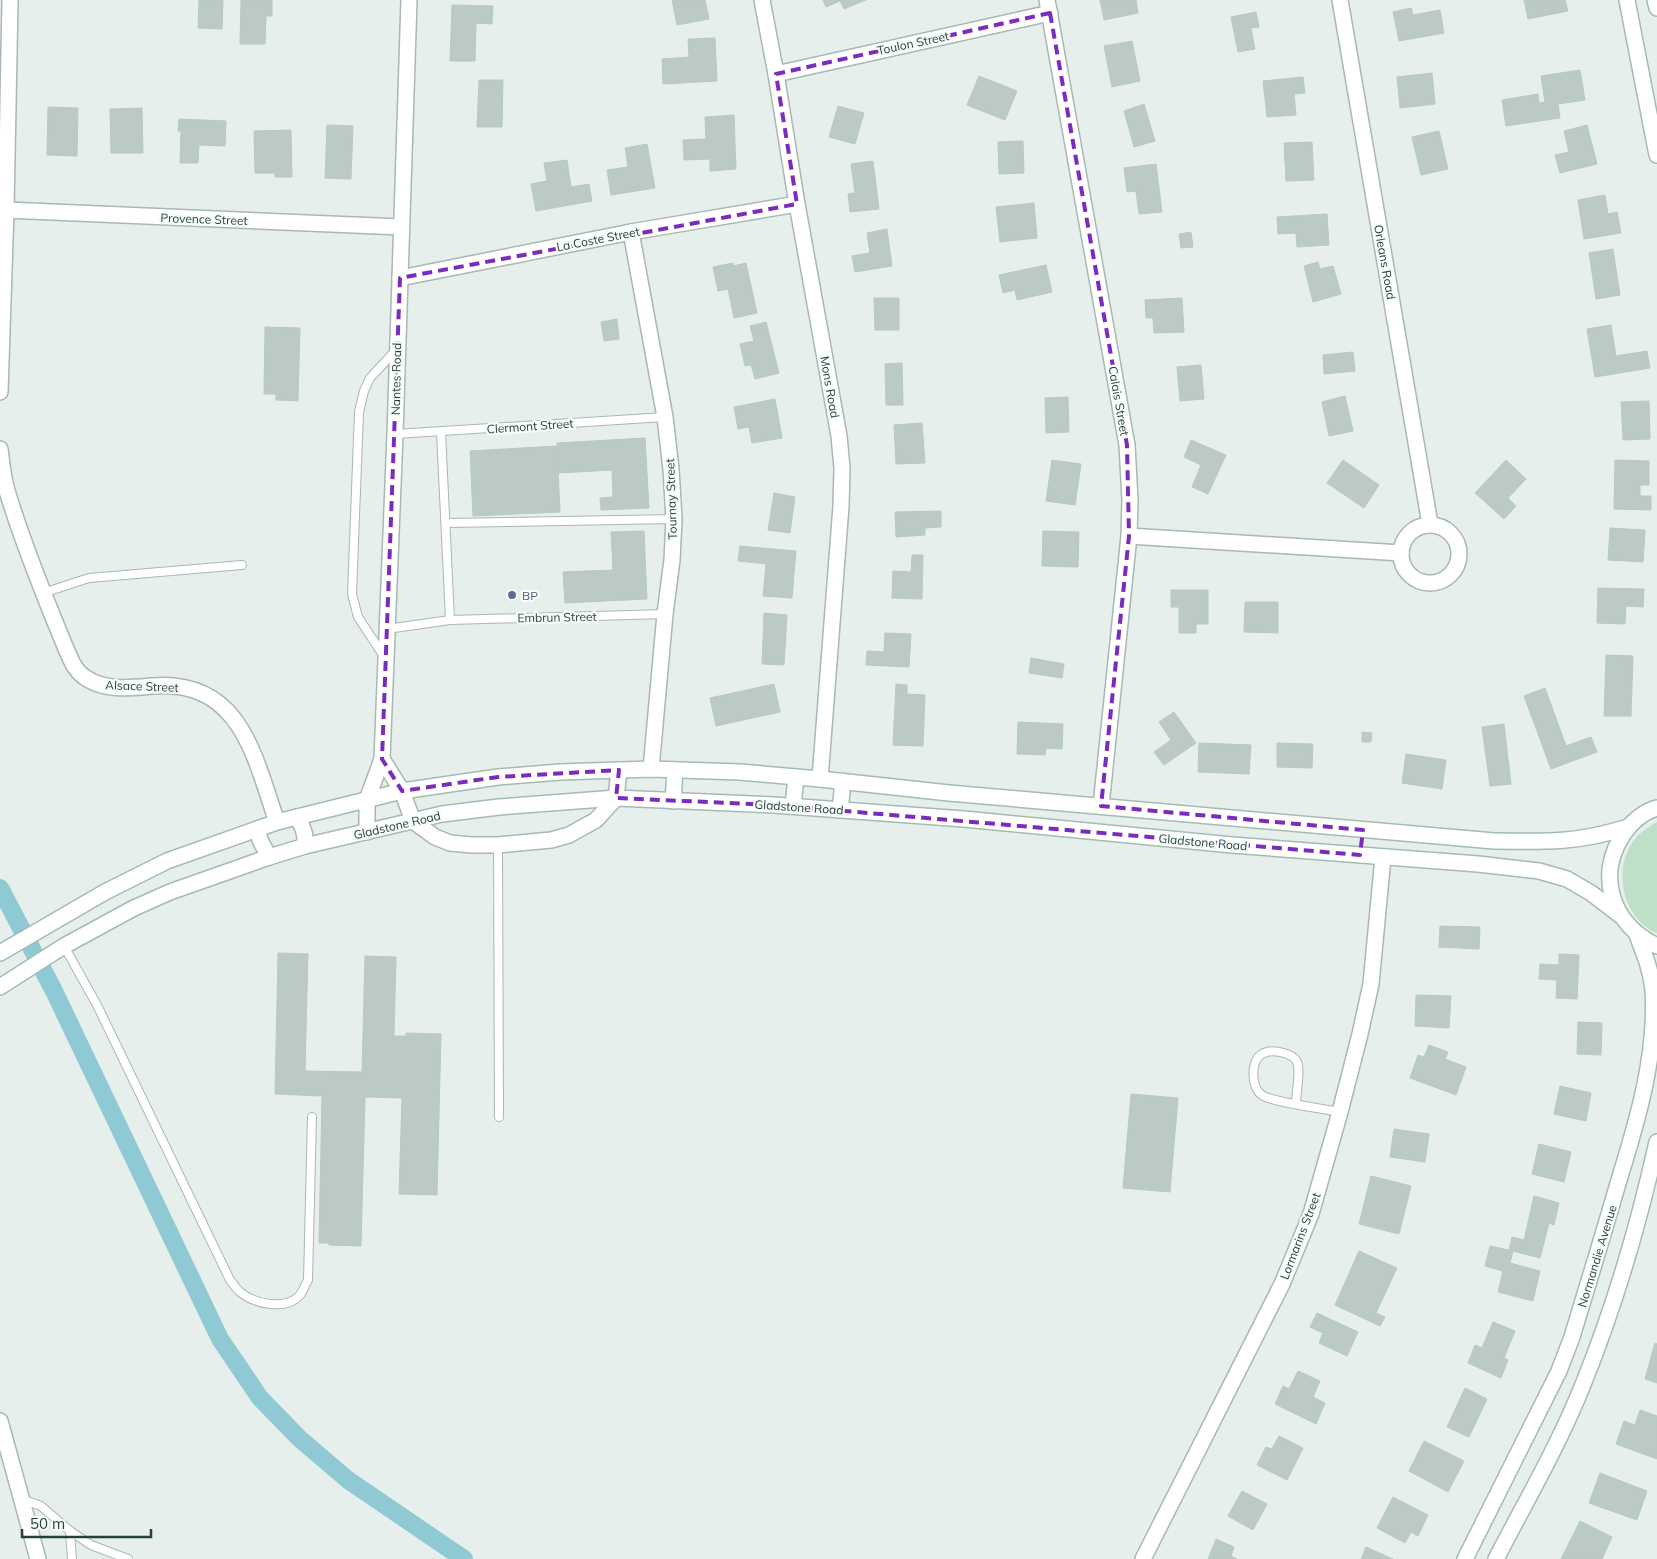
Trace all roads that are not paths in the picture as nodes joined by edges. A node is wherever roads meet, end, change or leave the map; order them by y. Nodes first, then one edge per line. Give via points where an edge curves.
1 (10, 0) edge
2 (409, 0) edge
3 (762, 0) edge
4 (1340, 0) edge
5 (1627, 0) edge
6 (1655, 0) edge
7 (1049, 6) edge
8 (1657, 8) edge
9 (776, 74) junction
10 (1657, 155) edge
11 (797, 204) junction
12 (6, 210) junction
13 (401, 227) junction
14 (631, 232) junction
15 (400, 278) junction
16 (397, 349) junction
17 (0, 392) edge
18 (665, 417) junction
19 (441, 432) junction
20 (395, 434) junction
21 (0, 449) edge
22 (674, 519) junction
23 (446, 523) junction
24 (1430, 524) junction
25 (1129, 536) junction
26 (1401, 553) junction
27 (242, 564) dead end
28 (43, 593) junction
29 (665, 614) junction
30 (450, 620) junction
31 (387, 629) junction
32 (386, 660) junction
33 (382, 759) junction
34 (651, 769) junction
35 (619, 770) junction
36 (675, 770) junction
37 (796, 777) junction
38 (820, 779) junction
39 (842, 781) junction
40 (402, 791) junction
41 (616, 798) junction
42 (367, 800) junction
43 (673, 801) junction
44 (1078, 804) junction
45 (1655, 805) edge
46 (793, 806) junction
47 (1101, 806) junction
48 (1124, 808) junction
49 (840, 810) junction
50 (297, 817) junction
51 (413, 821) junction
52 (278, 822) junction
53 (1628, 827) junction
54 (258, 829) junction
55 (1076, 830) junction
56 (1363, 830) junction
57 (367, 832) junction
58 (1405, 833) junction
59 (1121, 835) junction
60 (498, 845) junction
61 (305, 846) junction
62 (1360, 855) junction
63 (269, 857) junction
64 (1383, 857) junction
65 (1402, 858) junction
66 (1620, 915) junction
67 (1637, 935) junction
68 (64, 946) junction
69 (1657, 946) edge
70 (0, 953) edge
71 (24, 972) junction
72 (0, 987) edge
73 (0, 992) edge
74 (1296, 1104) junction
75 (1340, 1112) junction
76 (312, 1117) dead end
77 (499, 1117) dead end
78 (1657, 1142) edge
79 (0, 1421) edge
80 (22, 1499) junction
81 (70, 1531) junction
82 (38, 1559) edge
83 (72, 1559) edge
84 (128, 1559) edge
85 (1143, 1559) edge
86 (1465, 1559) edge
87 (1496, 1559) edge

1 - 12 street
2 - 13 street, Nantes Road
3 - 9 street, Mons Road
4 - 24 street, Orleans Road
5 - 10 street
6 - 8 street
7 - 9 street, Toulon Street
7 - 25 street, Calais Street via 1127,445
9 - 11 street, Mons Road
11 - 14 street, La Coste Street
11 - 38 street, Mons Road via 842,468
12 - 13 street, Provence Street
12 - 17 street
13 - 15 street, Nantes Road
14 - 15 street, La Coste Street
14 - 18 street, Tournay Street
15 - 16 street, Nantes Road
16 - 20 street, Nantes Road
16 - 32 lane via 370,378 359,412 352,594 358,617
18 - 19 lane, Clermont Street
18 - 22 street, Tournay Street
19 - 20 lane, Clermont Street
19 - 23 lane
20 - 31 street, Nantes Road
21 - 28 street, Alsace Street via 7,492
22 - 23 lane
22 - 29 street, Tournay Street
23 - 30 lane
24 - 26 street via 1413,530 1407,536
24 - 26 street via 1446,529 1457,542 1459,560 1450,574 1436,582 1419,580 1406,570
25 - 26 street
25 - 47 street, Calais Street
27 - 28 lane via 89,578
28 - 52 street, Alsace Street via 74,666 84,677 113,687 159,685 184,688 203,693 221,705 249,741
29 - 30 lane, Embrun Street
29 - 34 street, Tournay Street
30 - 31 lane, Embrun Street
31 - 32 street, Nantes Road
32 - 33 street, Nantes Road
33 - 40 street
33 - 42 street, Nantes Road
34 - 35 street
34 - 36 street
35 - 40 street via 498,777
35 - 41 street
36 - 37 street
36 - 43 street
37 - 38 street
37 - 46 street
38 - 39 street
39 - 44 street
39 - 49 street
40 - 42 street
40 - 51 street
41 - 43 street, Gladstone Road
41 - 51 street, Gladstone Road via 499,807
41 - 60 street via 596,820 569,835
42 - 50 street
42 - 57 street, Nantes Road
43 - 46 street, Gladstone Road
44 - 47 street
44 - 55 street
45 - 53 street
46 - 49 street, Gladstone Road
47 - 48 street
48 - 56 street
48 - 59 street via 1126,823
49 - 55 street, Gladstone Road
50 - 52 street
50 - 61 street via 306,836
51 - 57 street, Gladstone Road
51 - 60 street via 435,837 450,843
52 - 54 street
53 - 58 street via 1595,837 1547,842
53 - 66 street via 1611,861 1612,898
54 - 63 street
54 - 70 street via 167,861 105,892
55 - 59 street, Gladstone Road
56 - 58 street
56 - 62 street
57 - 61 street, Gladstone Road
58 - 65 street via 1406,849
59 - 62 street, Gladstone Road
60 - 77 lane
61 - 63 street, Gladstone Road
62 - 64 street, Gladstone Road
63 - 68 street, Gladstone Road via 170,892
64 - 65 street, Gladstone Road
64 - 75 street, Lormarins Street via 1371,984
65 - 66 street, Gladstone Road via 1539,871 1567,879
66 - 67 street
67 - 69 street
67 - 86 street, Normandie Avenue via 1648,965 1654,1014 1641,1107 1559,1371
68 - 71 street, Gladstone Road
68 - 76 lane via 230,1280 256,1301 285,1304 300,1295 308,1280
71 - 72 street, Gladstone Road
71 - 73 street
74 - 74 lane via 1268,1098 1257,1091 1254,1071 1262,1054 1275,1052 1295,1059 1298,1066
74 - 75 lane
75 - 85 street, Lormarins Street via 1311,1214 1282,1284
78 - 87 street via 1610,1310 1584,1383
79 - 80 street
80 - 81 lane via 41,1506
80 - 82 street
81 - 83 lane
81 - 84 lane via 91,1545

